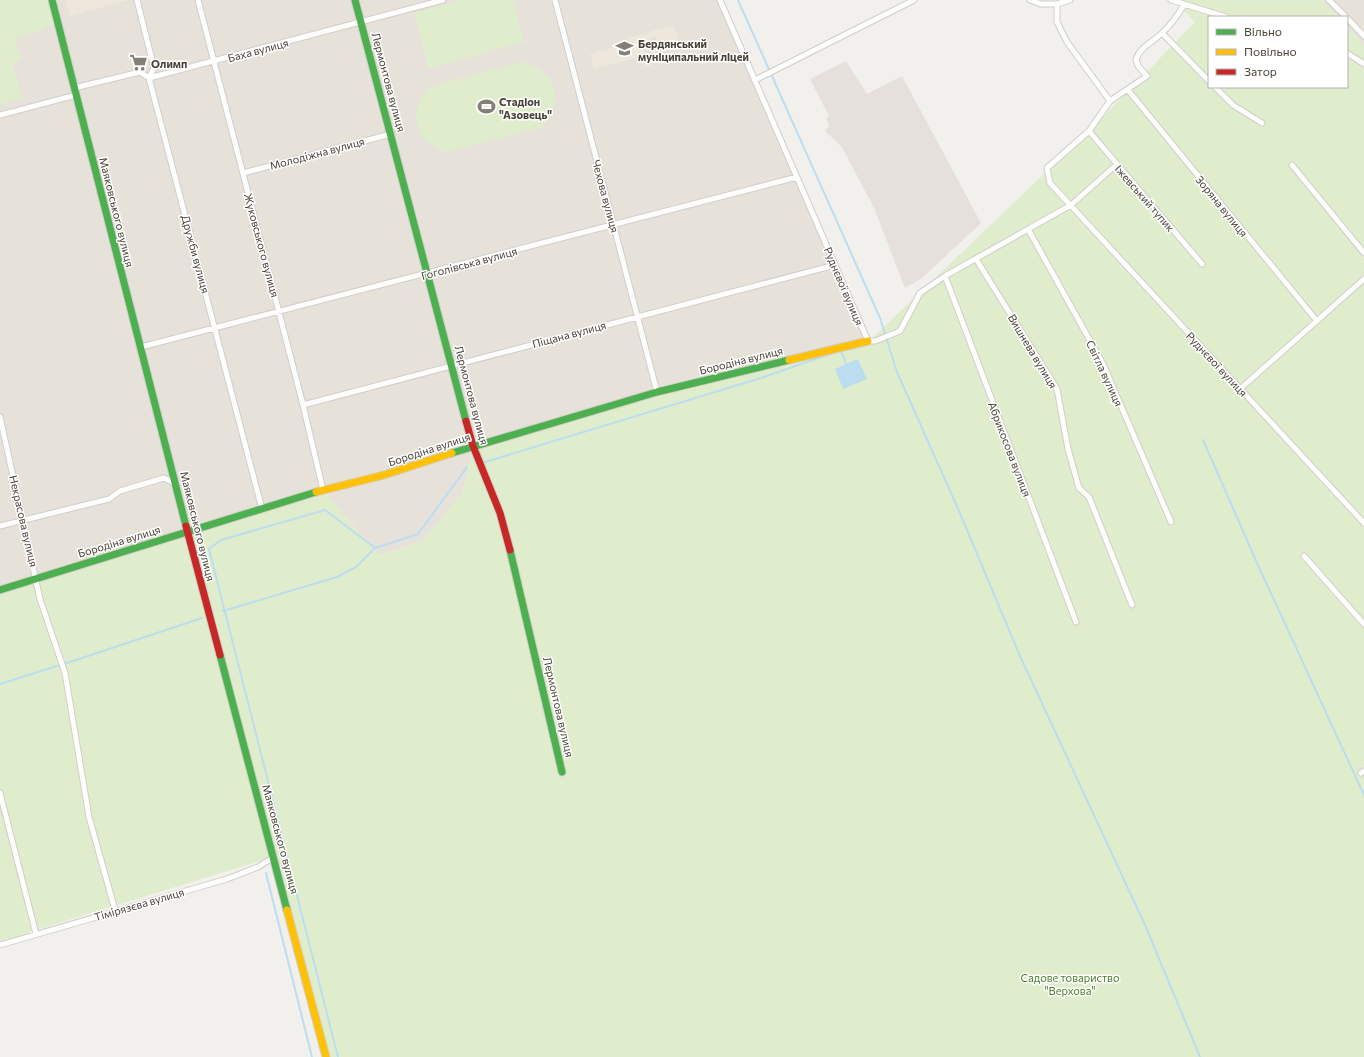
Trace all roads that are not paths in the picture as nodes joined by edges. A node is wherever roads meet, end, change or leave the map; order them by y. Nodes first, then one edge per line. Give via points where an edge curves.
1 (52, 0) edge
2 (137, 0) edge
3 (198, 0) edge
4 (355, 0) edge
5 (443, 0) edge
6 (555, 0) edge
7 (720, 0) edge
8 (914, 0) edge
9 (1030, 0) edge
10 (1070, 0) edge
11 (1171, 0) edge
12 (1329, 0) edge
13 (1057, 4) junction
14 (1184, 5) junction
15 (1222, 16) edge
16 (1344, 16) edge
17 (1348, 20) edge
18 (361, 22) junction
19 (1162, 33) junction
20 (1364, 36) edge
21 (1348, 54) edge
22 (214, 62) junction
23 (1364, 64) edge
24 (149, 78) junction
25 (1208, 79) edge
26 (754, 80) junction
27 (1216, 88) edge
28 (1128, 90) junction
29 (75, 91) junction
30 (1110, 101) junction
31 (0, 115) edge
32 (1262, 123) dead end
33 (1089, 131) junction
34 (391, 134) junction
35 (1116, 165) junction
36 (1292, 165) dead end
37 (243, 173) junction
38 (797, 177) junction
39 (1071, 205) junction
40 (614, 225) junction
41 (1028, 229) junction
42 (1364, 253) edge
43 (976, 258) junction
44 (1202, 264) dead end
45 (835, 265) junction
46 (428, 274) junction
47 (945, 276) junction
48 (1364, 279) edge
49 (279, 312) junction
50 (638, 316) junction
51 (1317, 321) junction
52 (215, 328) junction
53 (871, 341) junction
54 (140, 347) junction
55 (452, 365) junction
56 (1240, 389) junction
57 (657, 392) junction
58 (304, 405) junction
59 (0, 417) edge
60 (473, 446) junction
61 (176, 484) junction
62 (323, 490) junction
63 (262, 509) junction
64 (23, 520) junction
65 (1171, 522) dead end
66 (1364, 523) edge
67 (0, 526) edge
68 (188, 532) junction
69 (1304, 556) dead end
70 (37, 578) junction
71 (0, 590) edge
72 (1132, 605) dead end
73 (1076, 622) dead end
74 (1364, 624) edge
75 (562, 772) dead end
76 (0, 793) edge
77 (274, 857) junction
78 (115, 910) junction
79 (36, 934) junction
80 (0, 945) edge
81 (326, 1057) edge

1 - 29 street, Маяковського вулиця
2 - 24 street, Дружби вулиця via 154,68
3 - 22 street, Жуковського вулиця
4 - 18 street, Лермонтова вулиця
5 - 18 street, Баха вулиця
6 - 40 street, Чехова вулиця
7 - 26 street, Руднєвої вулиця
8 - 26 street
9 - 13 street via 1041,4
10 - 13 street
11 - 14 street
12 - 16 street
13 - 30 street via 1058,22 1067,42
14 - 15 street
14 - 19 street, Руднєвої вулиця
17 - 20 street
18 - 22 street, Баха вулиця
18 - 34 street, Лермонтова вулиця
19 - 25 street
19 - 28 street, Руднєвої вулиця via 1138,53 1138,66 1147,76
21 - 23 street
22 - 24 street, Баха вулиця
22 - 37 street, Жуковського вулиця
24 - 29 street, Баха вулиця via 140,72
24 - 52 street, Дружби вулиця
26 - 38 street, Руднєвої вулиця
27 - 32 street via 1233,105
28 - 30 street, Руднєвої вулиця
28 - 51 street, Зоряна вулиця
29 - 31 street, Баха вулиця
29 - 54 street, Маяковського вулиця
30 - 33 street, Руднєвої вулиця
33 - 35 street, Іжевський тупик
33 - 39 street, Руднєвої вулиця via 1047,168 1050,183
34 - 37 street, Молодіжна вулиця
34 - 46 street, Лермонтова вулиця
35 - 39 street
35 - 44 street, Іжевський тупик
36 - 42 street
37 - 49 street, Жуковського вулиця
38 - 40 street, Гоголівська вулиця
38 - 45 street, Руднєвої вулиця
39 - 41 street
39 - 56 street, Руднєвої вулиця
40 - 46 street, Гоголівська вулиця
40 - 50 street, Чехова вулиця
41 - 43 street
41 - 65 street, Світла вулиця via 1103,364
43 - 47 street
43 - 72 street, Вишнева вулиця via 1057,389 1068,449 1080,488 1089,497
45 - 50 street, Піщана вулиця
45 - 53 street, Руднєвої вулиця
46 - 49 street, Гоголівська вулиця
46 - 55 street, Лермонтова вулиця
47 - 53 street via 920,293 900,331
47 - 73 street, Абрикосова вулиця
48 - 51 street
49 - 52 street, Гоголівська вулиця
49 - 58 street, Жуковського вулиця
50 - 55 street, Піщана вулиця
50 - 57 street, Чехова вулиця
51 - 56 street
52 - 54 street, Гоголівська вулиця
52 - 63 street, Дружби вулиця
53 - 57 street, Бородіна вулиця
54 - 61 street, Маяковського вулиця
55 - 58 street, Піщана вулиця
55 - 60 street, Лермонтова вулиця
56 - 66 street, Руднєвої вулиця
57 - 60 street, Бородіна вулиця
58 - 62 street, Жуковського вулиця
59 - 64 street, Некрасова вулиця
60 - 62 street, Бородіна вулиця via 384,475
60 - 75 street, Лермонтова вулиця via 500,513
61 - 64 street via 164,478 120,491 109,499
61 - 68 street, Маяковського вулиця
62 - 63 street, Бородіна вулиця
63 - 68 street, Бородіна вулиця
64 - 67 street
64 - 70 street, Некрасова вулиця
68 - 70 street, Бородіна вулиця
68 - 77 street, Маяковського вулиця
69 - 74 street
70 - 71 street, Бородіна вулиця
70 - 78 street, Некрасова вулиця via 40,599 65,673 90,817
76 - 79 street
77 - 78 street, Тімірязєва вулиця via 258,867 227,879
77 - 81 street, Маяковського вулиця
78 - 79 street, Тімірязєва вулиця
79 - 80 street, Тімірязєва вулиця

